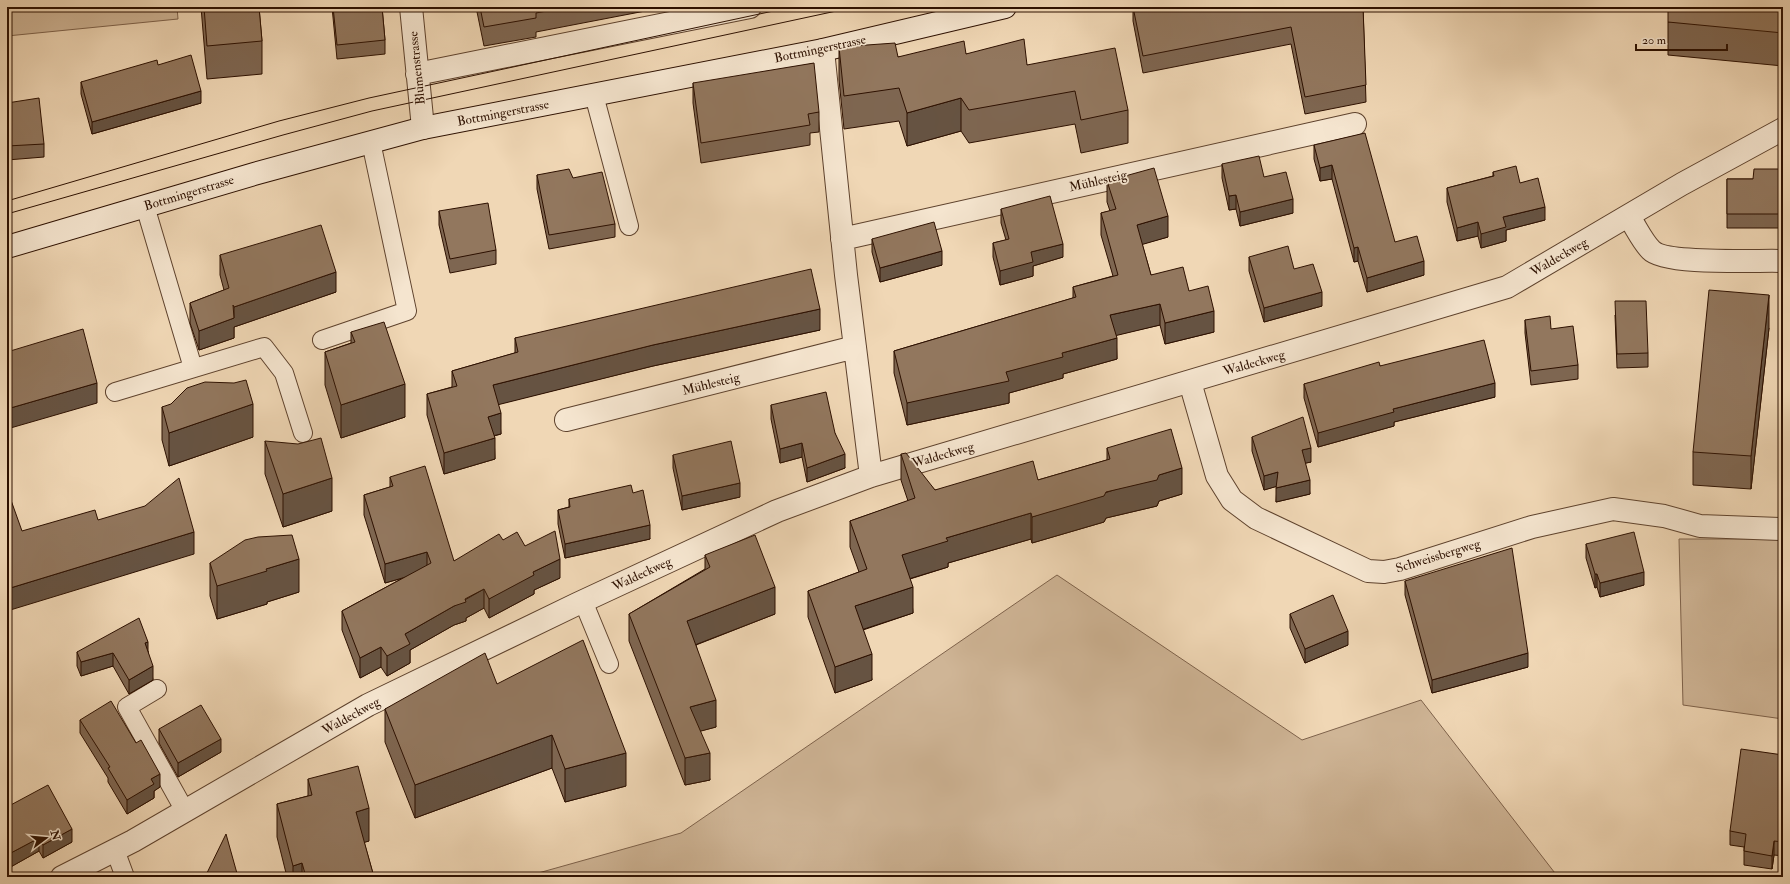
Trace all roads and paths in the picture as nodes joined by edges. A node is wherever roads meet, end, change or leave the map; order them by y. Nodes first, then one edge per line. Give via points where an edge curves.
1 (411, 7) edge
2 (750, 7) edge
3 (1005, 7) edge
4 (823, 50) junction
5 (417, 74) junction
6 (594, 95) junction
7 (1355, 124) dead end
8 (424, 128) junction
9 (1783, 128) edge
10 (371, 142) junction
11 (146, 206) junction
12 (1629, 217) junction
13 (629, 226) dead end
14 (842, 239) junction
15 (7, 247) edge
16 (1783, 260) edge
17 (322, 340) dead end
18 (855, 347) junction
19 (193, 368) junction
20 (1190, 382) junction
21 (115, 392) dead end
22 (566, 420) dead end
23 (303, 432) dead end
24 (871, 476) junction
25 (1783, 529) edge
26 (583, 601) junction
27 (608, 664) dead end
28 (157, 689) dead end
29 (185, 811) junction
30 (115, 850) junction
31 (62, 877) edge
32 (125, 877) edge

1 - 5 street, Blumenstrasse
2 - 5 street
3 - 4 street, Bottmingerstrasse
4 - 6 street, Bottmingerstrasse
4 - 14 street
5 - 8 street, Blumenstrasse
6 - 8 street, Bottmingerstrasse
6 - 13 lane
7 - 14 street, Mühlesteig
8 - 10 street, Bottmingerstrasse
9 - 12 street, Waldeckweg via 1682,184
10 - 11 street, Bottmingerstrasse
10 - 17 lane via 407,311
11 - 15 street, Bottmingerstrasse
11 - 19 lane
12 - 16 street via 1651,250 1659,256 1677,259
12 - 20 street, Waldeckweg via 1507,287
14 - 18 street
18 - 22 street, Mühlesteig
18 - 24 street
19 - 21 lane
19 - 23 lane via 264,347 284,373
20 - 24 street, Waldeckweg
20 - 25 street, Schweissbergweg via 1217,476 1232,500 1256,518 1368,571 1400,569 1532,527 1613,509 1664,516 1700,526
24 - 26 street, Waldeckweg via 777,512
26 - 27 lane
26 - 29 street, Waldeckweg via 368,706
28 - 29 lane via 127,707
29 - 30 street, Waldeckweg
30 - 31 street, Waldeckweg
30 - 32 lane

